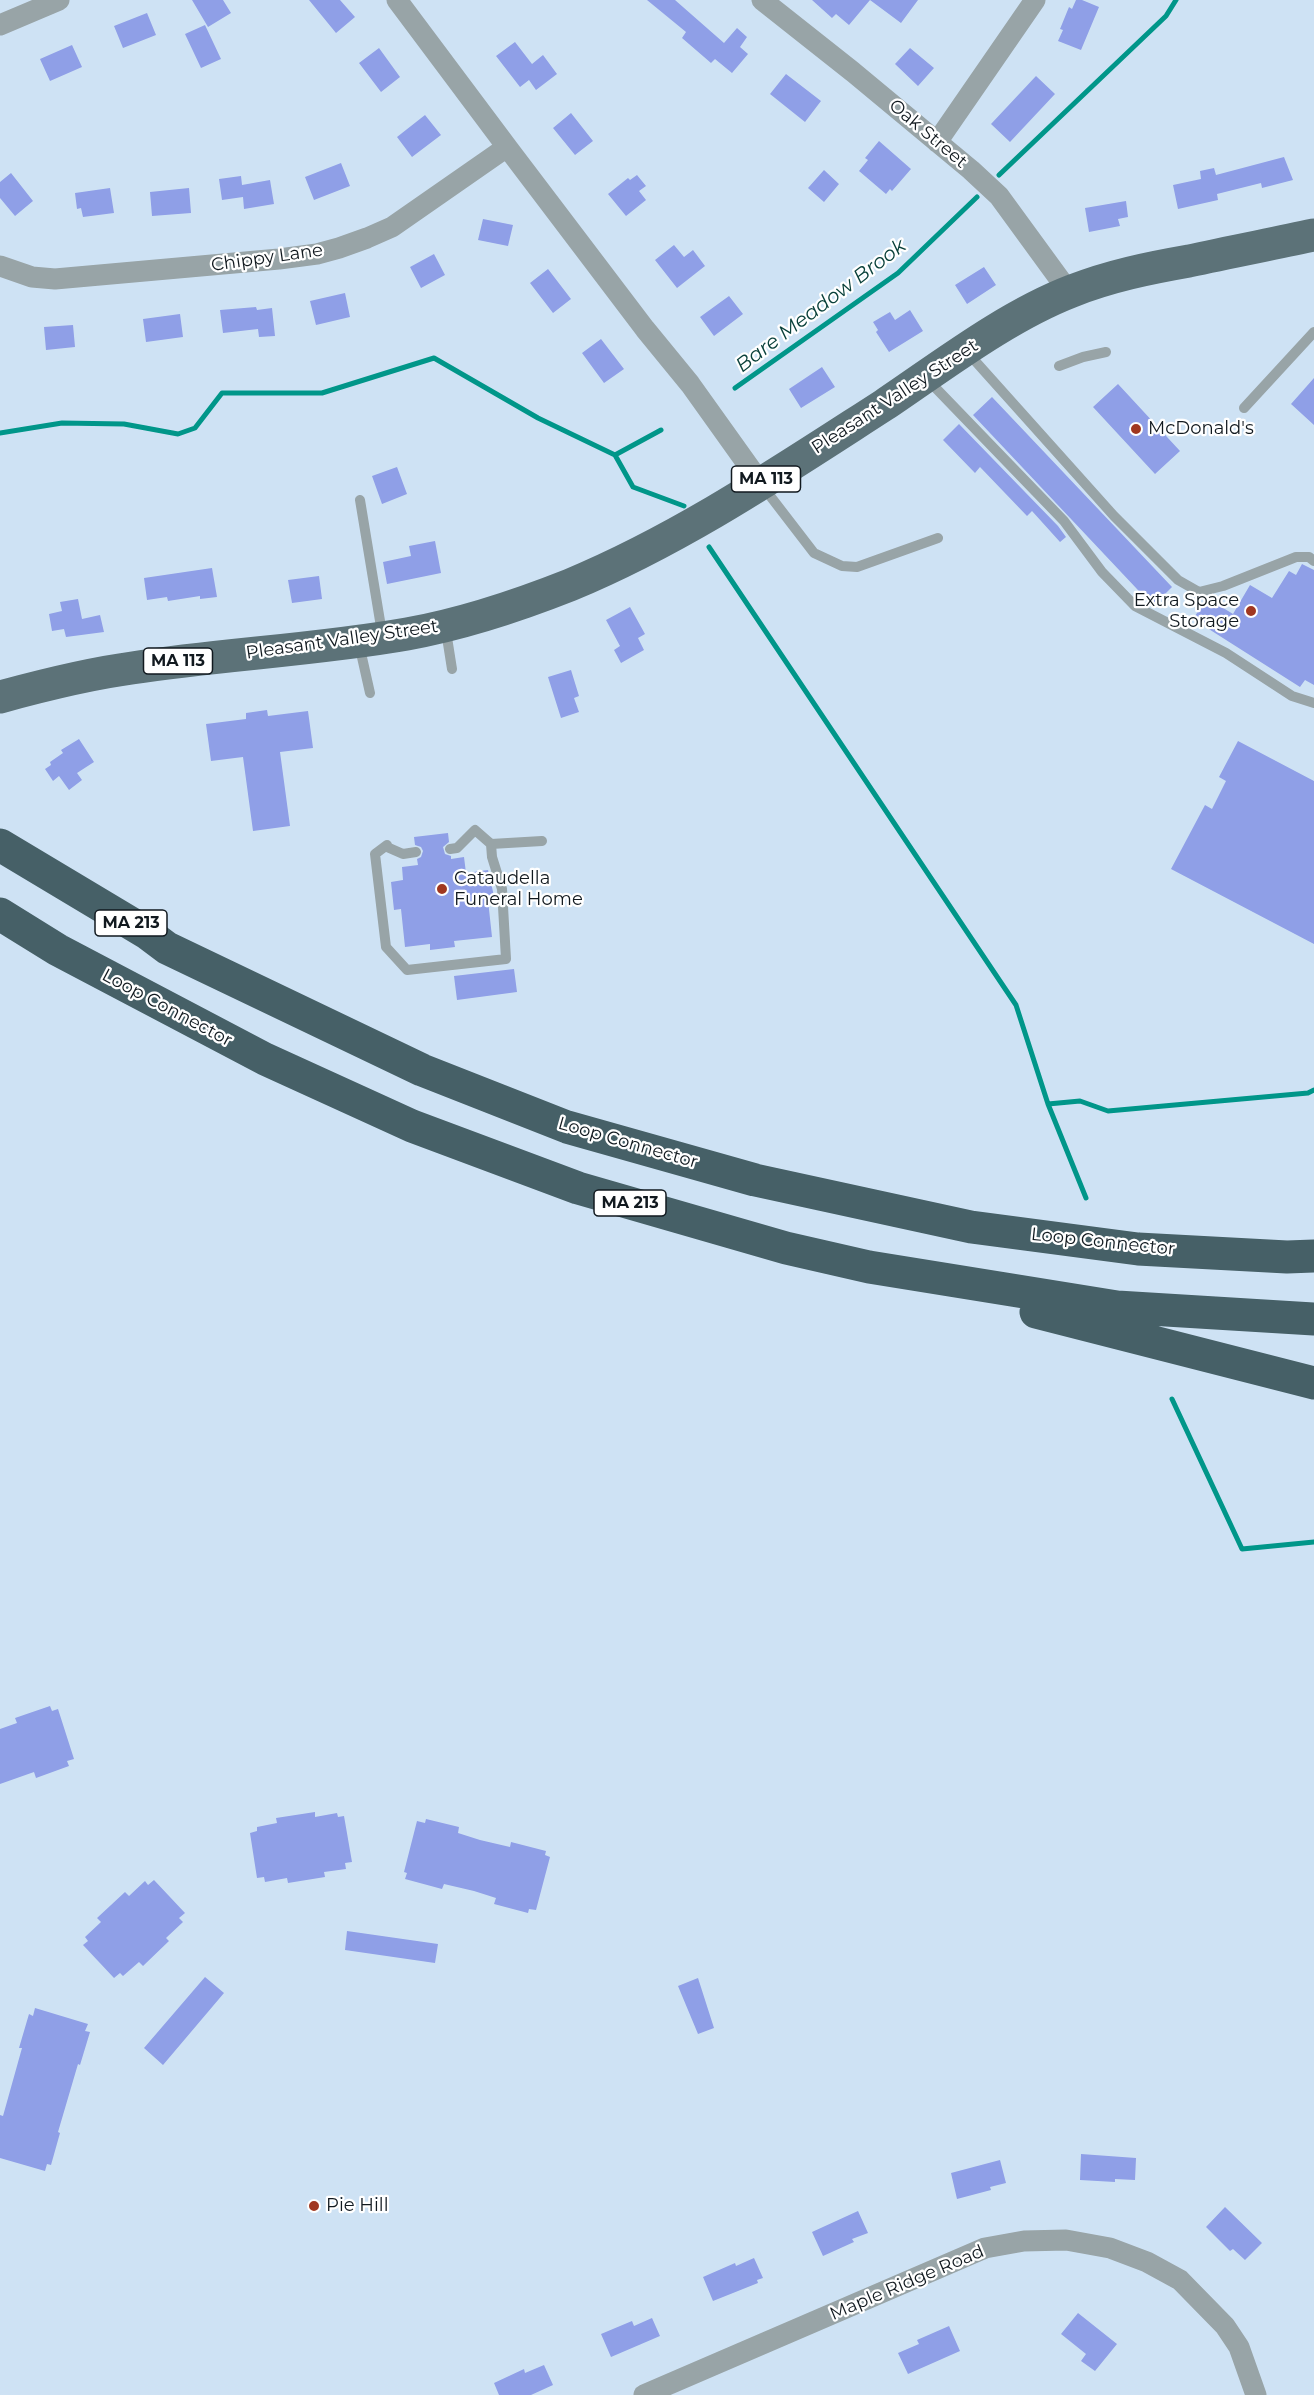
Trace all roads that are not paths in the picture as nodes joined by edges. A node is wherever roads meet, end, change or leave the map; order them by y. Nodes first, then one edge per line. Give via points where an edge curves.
1 (60, 0) edge
2 (398, 0) edge
3 (762, 0) edge
4 (1035, 0) edge
5 (0, 25) edge
6 (937, 142) junction
7 (507, 147) junction
8 (1314, 235) edge
9 (0, 266) edge
10 (1069, 292) junction
11 (1314, 332) edge
12 (965, 351) junction
13 (1106, 352) dead end
14 (1059, 366) dead end
15 (925, 377) junction
16 (1244, 408) dead end
17 (760, 483) junction
18 (360, 500) dead end
19 (938, 538) dead end
20 (1314, 561) edge
21 (445, 625) junction
22 (370, 639) junction
23 (452, 669) dead end
24 (370, 693) dead end
25 (0, 697) edge
26 (1314, 703) edge
27 (542, 841) dead end
28 (0, 844) edge
29 (491, 844) junction
30 (450, 849) dead end
31 (416, 852) dead end
32 (0, 914) edge
33 (1314, 1256) edge
34 (869, 1267) junction
35 (1314, 1319) edge
36 (1314, 1383) edge
37 (644, 2395) edge
38 (1256, 2395) edge

1 - 5 street
2 - 7 street
3 - 6 street, Oak Street
4 - 6 street
6 - 10 street, Oak Street via 999,196
7 - 9 street, Chippy Lane via 392,227 316,254 56,279 32,277
7 - 17 street via 690,384
8 - 10 main road, Pleasant Valley Street / MA 113 via 1124,273
10 - 12 main road, Pleasant Valley Street / MA 113 via 1031,310
11 - 16 lane
12 - 15 main road, Pleasant Valley Street / MA 113
12 - 20 lane via 1178,580 1199,592 1296,556
13 - 14 lane
15 - 17 main road, Pleasant Valley Street / MA 113
15 - 26 lane via 1064,521 1102,572 1135,606 1226,653 1292,696
17 - 19 lane via 814,553 842,566 856,567
17 - 21 main road, Pleasant Valley Street / MA 113 via 615,565 488,615
18 - 22 lane
21 - 22 main road, Pleasant Valley Street / MA 113
21 - 23 lane
22 - 24 lane
22 - 25 main road, Pleasant Valley Street / MA 113 via 128,668
27 - 29 lane
28 - 33 highway, Loop Connector / MA 213 via 167,948 423,1070 567,1127 755,1180 971,1227 1138,1249
29 - 30 lane via 475,830 458,848
29 - 31 lane via 502,888 507,958 407,970 386,947 375,854 387,845 403,854
32 - 34 highway, Loop Connector / MA 213 via 58,951 265,1059 412,1126 578,1188 786,1248
34 - 35 highway, Loop Connector / MA 213 via 1117,1307
34 - 36 highway
37 - 38 street, Maple Ridge Road via 985,2248 1024,2241 1066,2240 1110,2248 1180,2280 1225,2326 1239,2347

